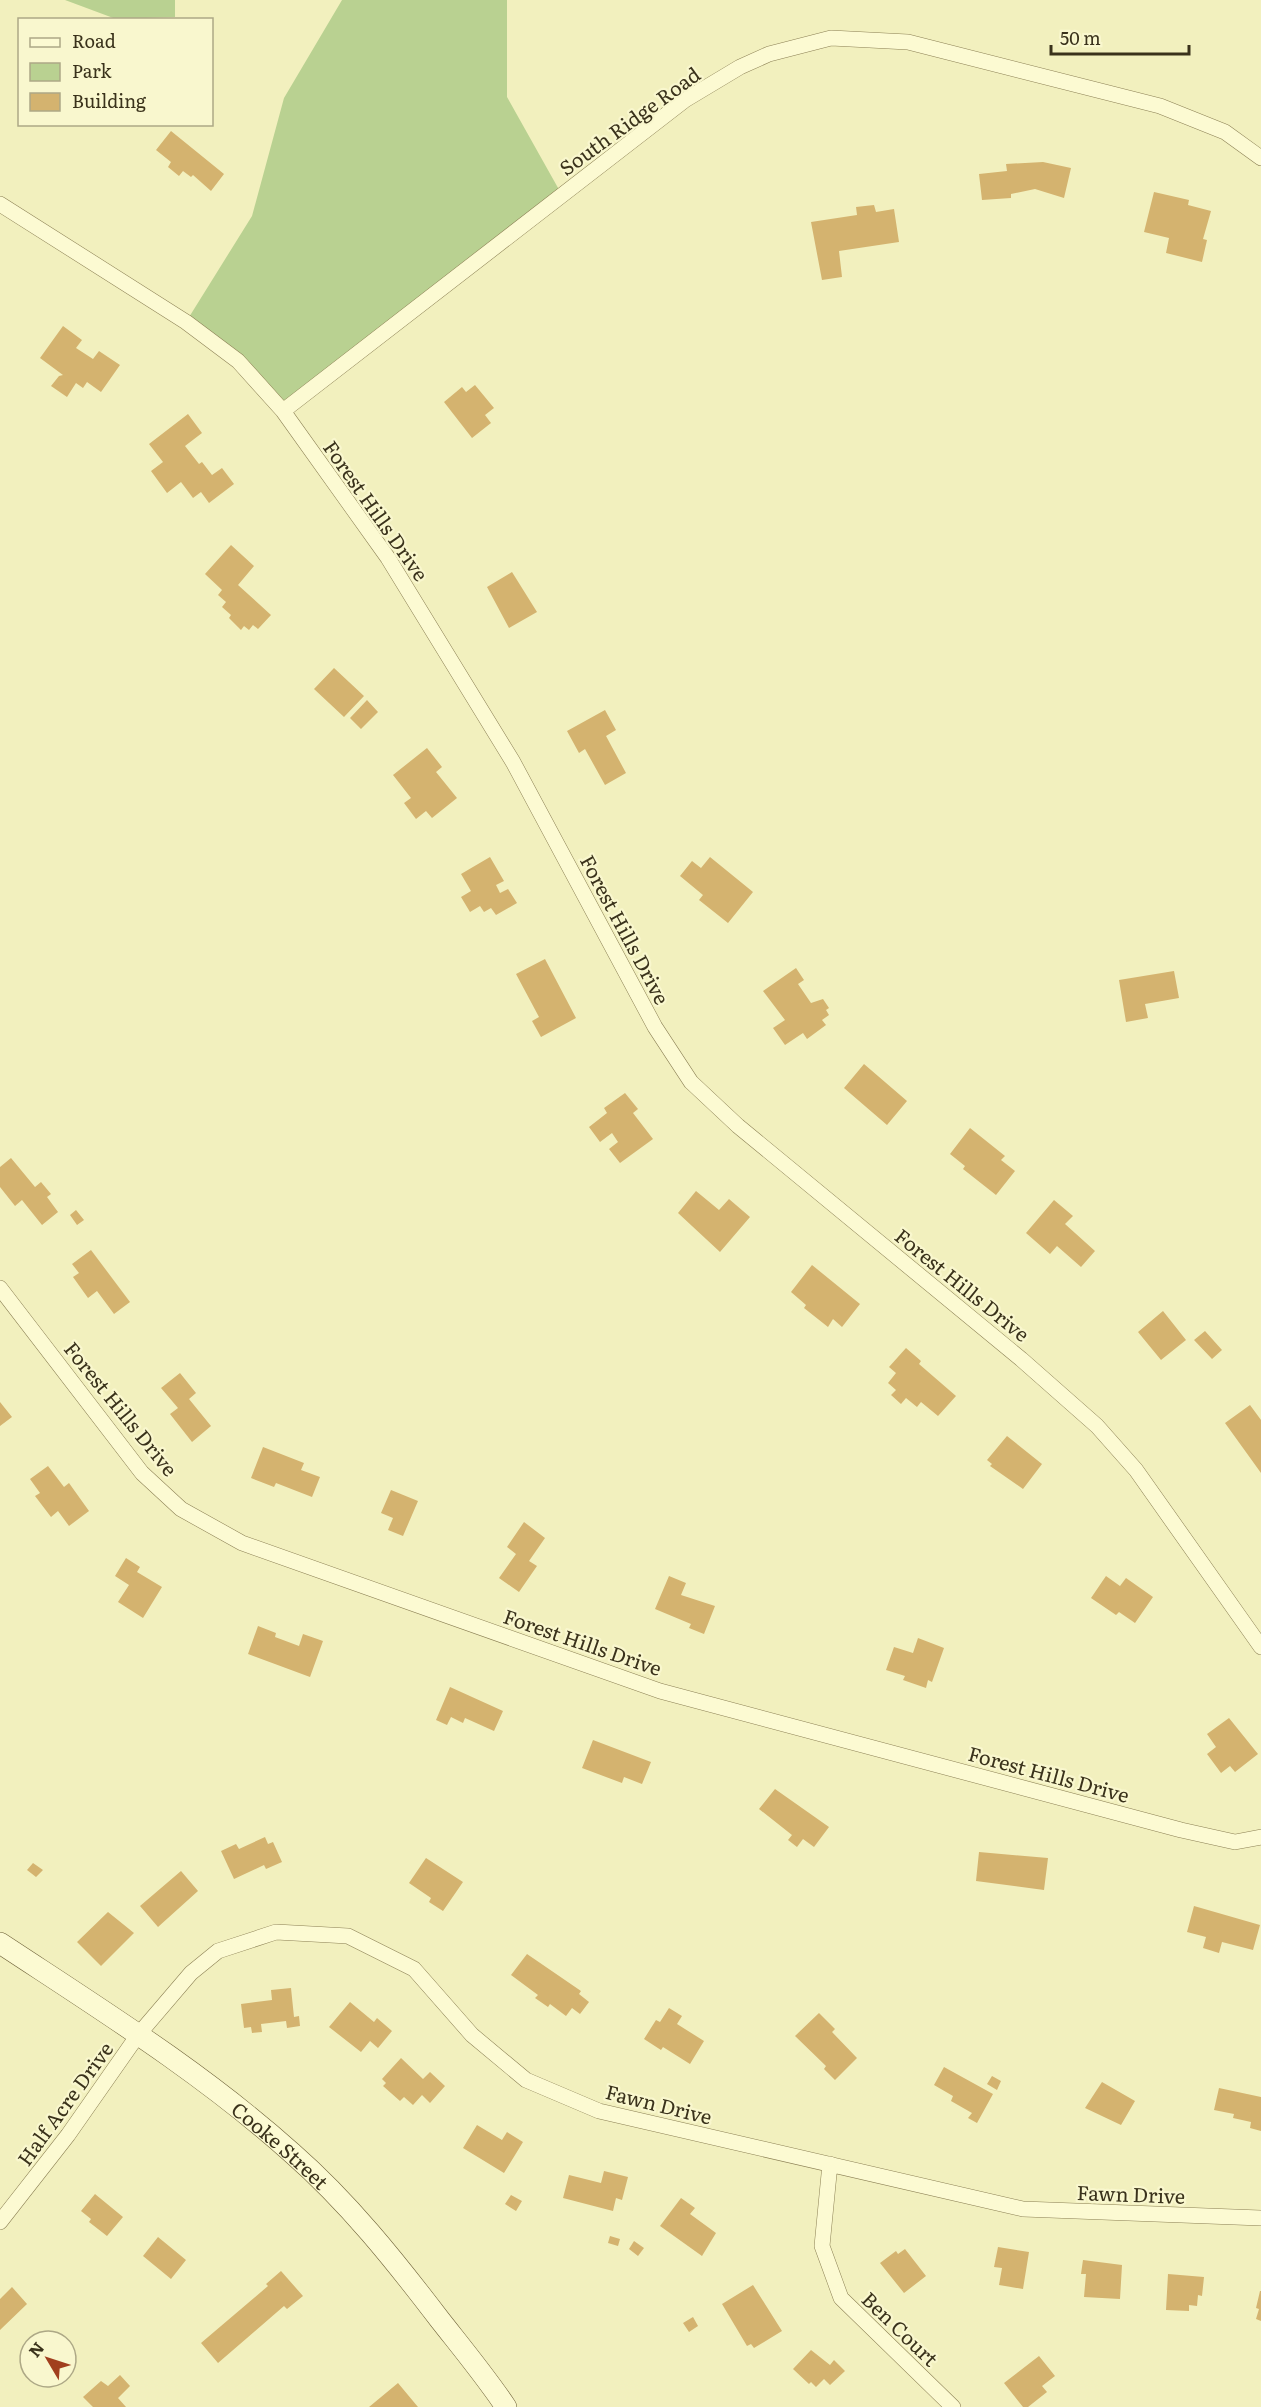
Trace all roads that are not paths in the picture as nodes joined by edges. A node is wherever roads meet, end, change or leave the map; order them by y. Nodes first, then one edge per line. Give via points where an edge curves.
1 (1261, 158) edge
2 (0, 204) edge
3 (283, 411) junction
4 (0, 1288) edge
5 (1261, 1647) edge
6 (1261, 1837) edge
7 (0, 1943) edge
8 (138, 2035) junction
9 (830, 2164) junction
10 (1261, 2218) edge
11 (0, 2222) edge
12 (506, 2407) edge
13 (953, 2407) edge

1 - 3 street, South Ridge Road via 1225,132 1160,106 909,42 831,38 780,51 740,67 685,100
2 - 3 street, Forest Hills Drive via 186,322 237,361
3 - 5 street, Forest Hills Drive via 388,558 513,762 655,1027 691,1082 738,1126 1097,1426 1136,1470
4 - 6 street, Forest Hills Drive via 142,1473 181,1509 242,1543 660,1691 1181,1830 1235,1842
7 - 8 main road, Cooke Street
8 - 9 street, Fawn Drive via 191,1972 218,1951 276,1932 348,1936 414,1969 472,2035 525,2079 599,2111
8 - 11 street, Half Acre Drive via 68,2135
8 - 12 main road, Cooke Street via 262,2127 332,2190 388,2253
9 - 10 street, Fawn Drive via 1023,2209
9 - 13 street, Ben Court via 822,2246 841,2298

